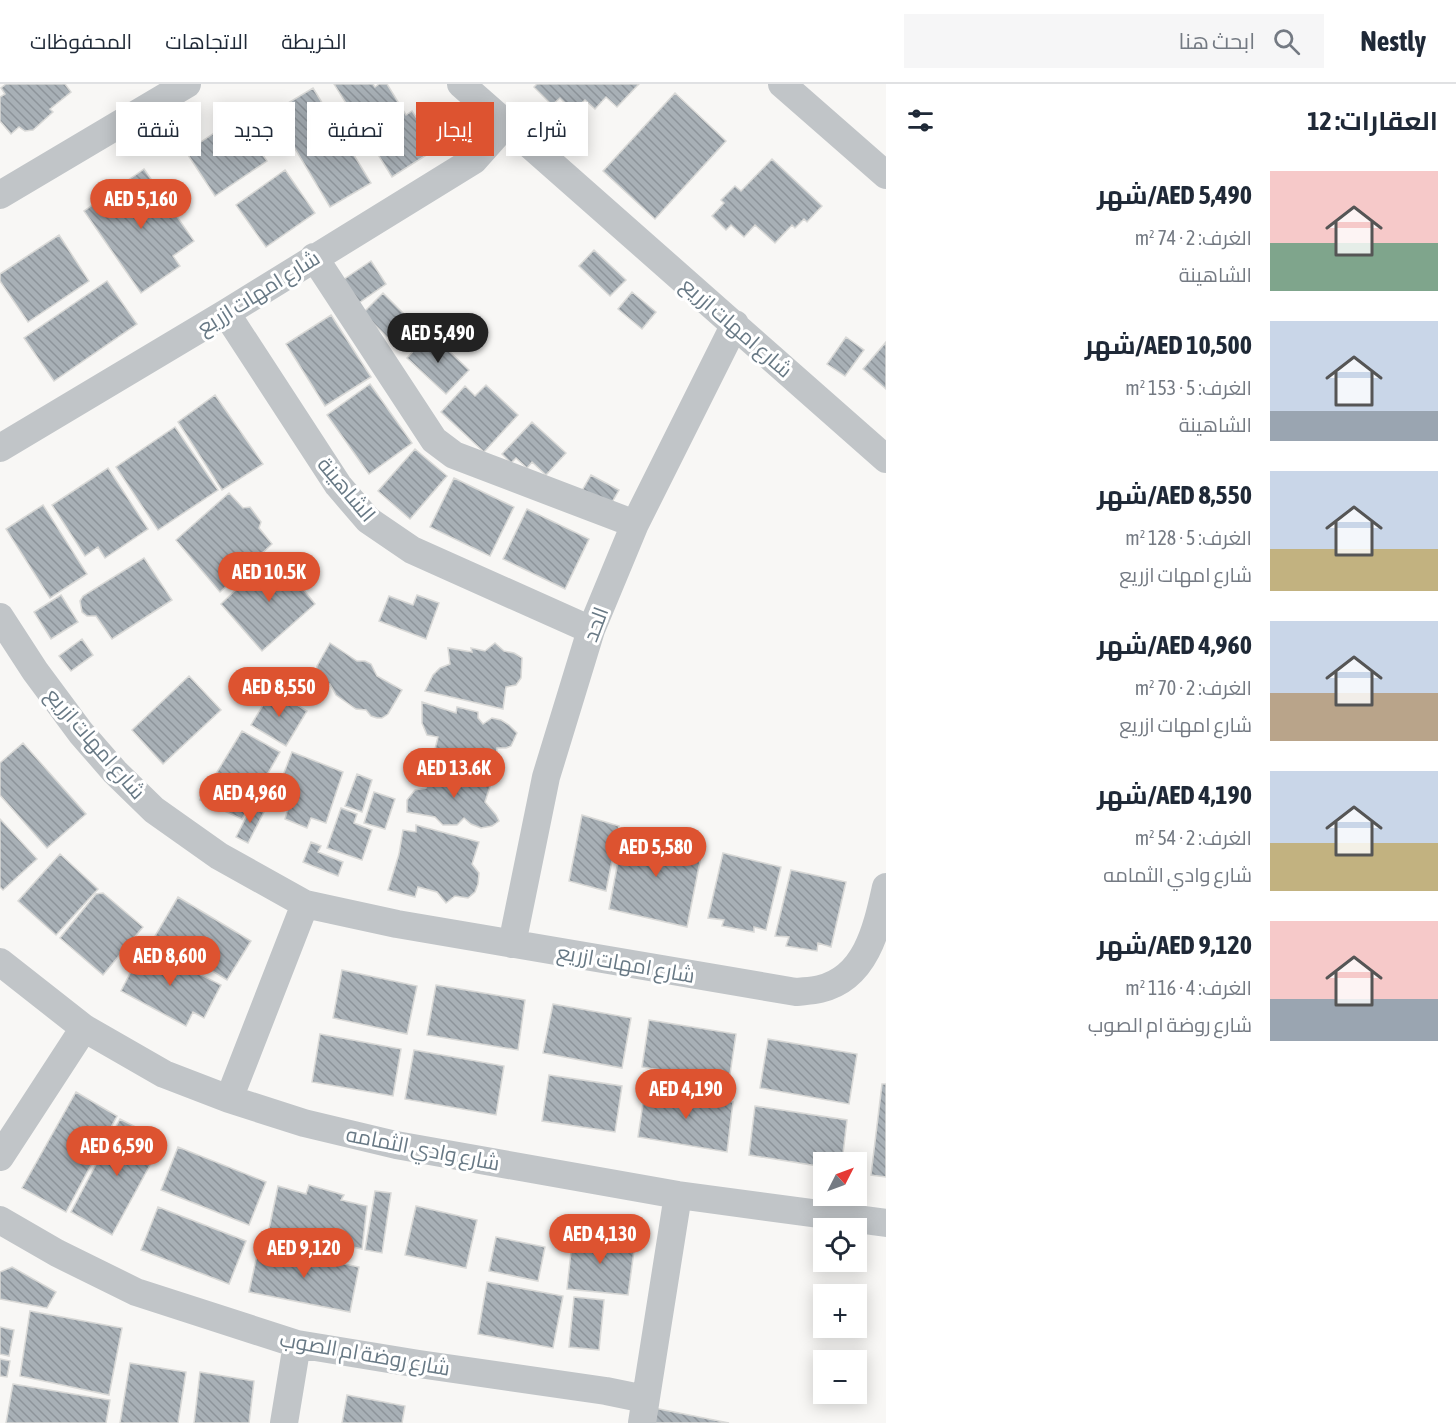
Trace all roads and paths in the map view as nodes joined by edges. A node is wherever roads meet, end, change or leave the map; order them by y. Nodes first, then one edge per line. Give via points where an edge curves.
1 (188, 84) edge
2 (461, 84) edge
3 (782, 84) edge
4 (506, 124) joint
5 (543, 156) edge
6 (886, 175) edge
7 (0, 195) edge
8 (314, 257) junction
9 (225, 313) junction
10 (735, 324) junction
11 (0, 448) edge
12 (886, 459) edge
13 (635, 524) junction
14 (0, 617) edge
15 (591, 630) junction
16 (886, 886) edge
17 (305, 904) junction
18 (512, 944) junction
19 (0, 962) edge
20 (84, 1028) junction
21 (229, 1099) junction
22 (0, 1157) edge
23 (678, 1195) junction
24 (0, 1220) edge
25 (886, 1223) edge
26 (297, 1344) junction
27 (644, 1411) edge
28 (284, 1423) edge

1 - 7 street
2 - 4 street, شارع امهات ازريع
3 - 6 street
4 - 8 street, شارع امهات ازريع via 474,160
5 - 10 street, شارع امهات ازريع
8 - 9 street, شارع امهات ازريع
8 - 13 street via 434,440 454,455
9 - 11 street, شارع امهات ازريع
9 - 15 street, الشاهينة via 338,485 368,520 412,550
10 - 12 street, شارع امهات ازريع
10 - 13 street, الحد
13 - 15 street, الحد
14 - 17 street, شارع امهات ازريع via 81,733 154,810 219,856
15 - 18 street, الحد via 546,777
16 - 18 street, شارع امهات ازريع via 876,933 862,959 843,979 821,989 796,992
17 - 18 street, شارع امهات ازريع
17 - 21 street
19 - 20 street, شارع وادي الثمامه
20 - 21 street, شارع وادي الثمامه via 164,1074
20 - 22 street
21 - 23 street, شارع وادي الثمامه via 304,1123 396,1145
23 - 25 street, شارع وادي الثمامه
23 - 27 street
24 - 26 street, شارع روضة ام الصوب via 136,1292
26 - 27 street, شارع روضة ام الصوب via 606,1391
26 - 28 street

